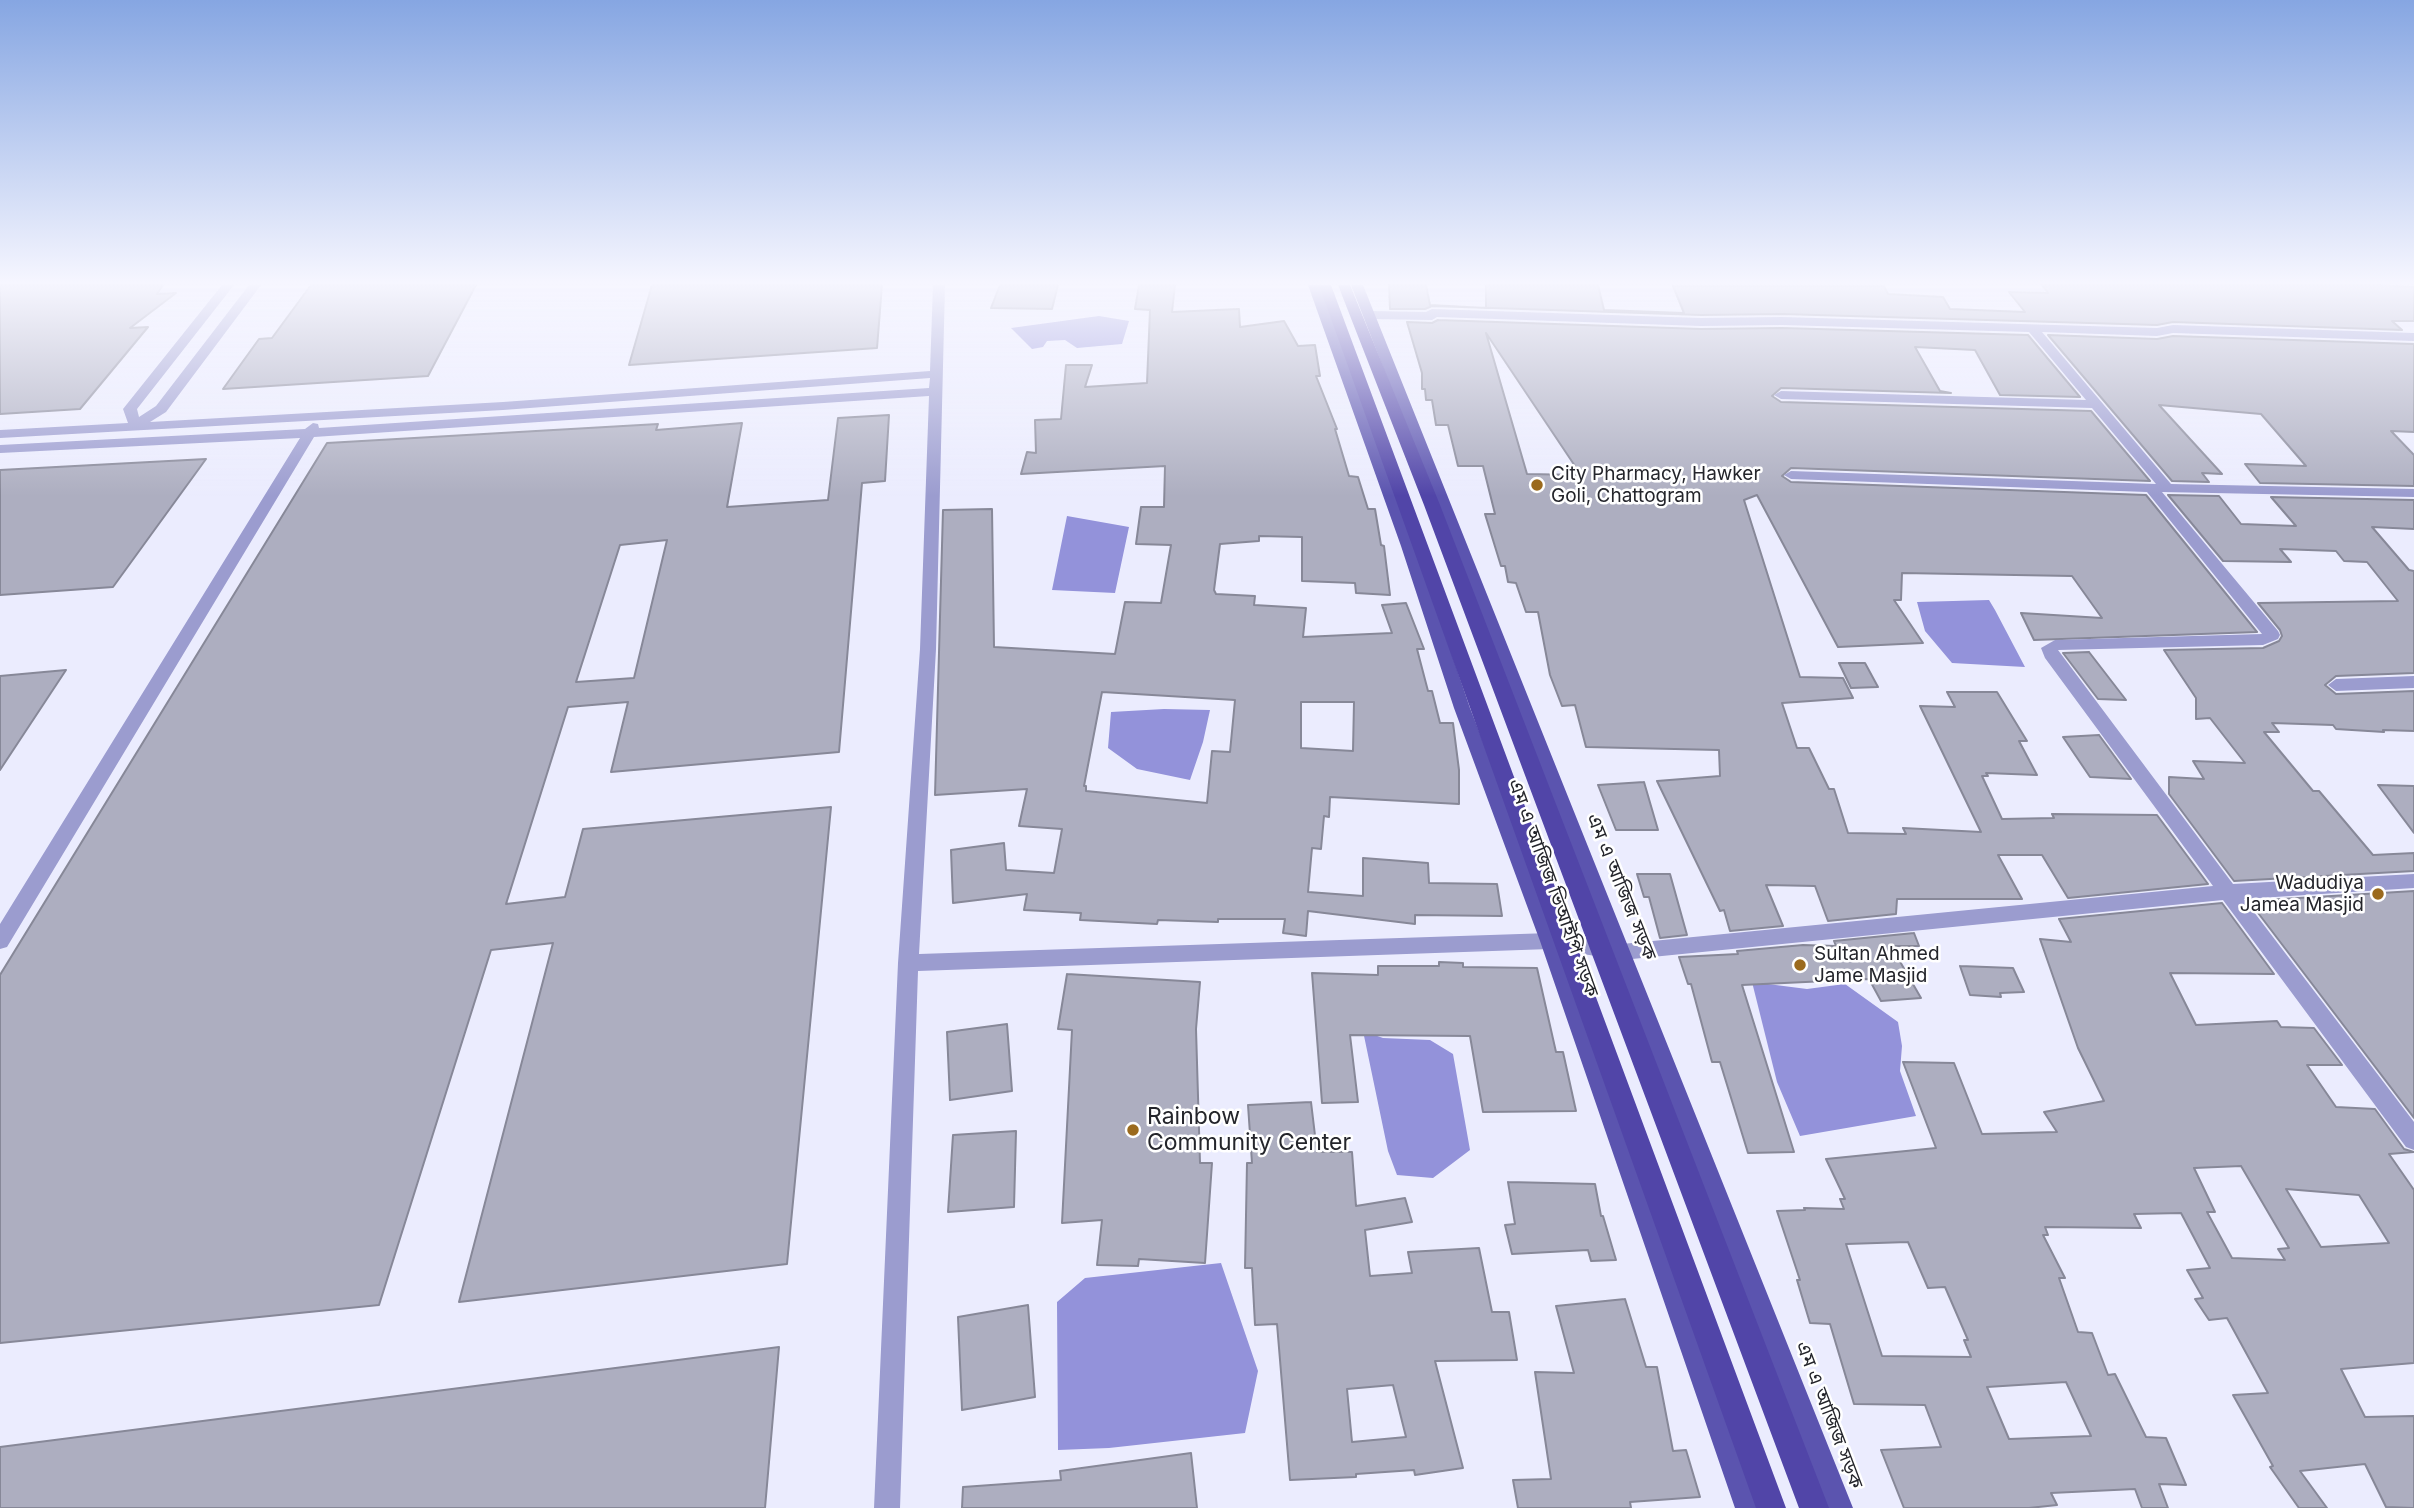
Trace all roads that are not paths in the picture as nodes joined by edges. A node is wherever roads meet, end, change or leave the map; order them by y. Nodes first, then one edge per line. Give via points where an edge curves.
1 (172, 355) edge
2 (202, 355) edge
3 (937, 355) edge
4 (1339, 355) edge
5 (1351, 355) edge
6 (1372, 355) edge
7 (1386, 355) edge
8 (2055, 355) edge
9 (936, 383) junction
10 (1781, 395) dead end
11 (2096, 404) junction
12 (503, 406) junction
13 (498, 421) junction
14 (135, 425) junction
15 (314, 425) junction
16 (0, 434) edge
17 (122, 442) junction
18 (0, 449) edge
19 (1791, 475) dead end
20 (2159, 488) junction
21 (2414, 493) edge
22 (2414, 682) edge
23 (2336, 685) dead end
24 (2414, 881) edge
25 (2228, 892) junction
26 (1550, 941) junction
27 (0, 942) edge
28 (1622, 952) junction
29 (908, 963) junction
30 (2414, 1140) edge
31 (887, 1508) edge
32 (1748, 1508) edge
33 (1771, 1508) edge
34 (1814, 1508) edge
35 (1840, 1508) edge

1 - 14 street via 130,409
2 - 14 street via 161,409
3 - 9 street
4 - 26 main road, এম এ আজিজ ভিআইপি সড়ক via 1462,708
5 - 33 highway
6 - 34 highway
7 - 28 main road, এম এ আজিজ সড়ক
8 - 11 street
9 - 12 street
9 - 13 street
9 - 29 street via 928,649
10 - 11 street
11 - 20 street
12 - 13 street
12 - 15 street
13 - 15 street
14 - 15 street
14 - 16 street
14 - 17 street
15 - 17 street
15 - 27 street
17 - 18 street
19 - 20 street
20 - 21 street
20 - 25 street via 2272,635 2263,640 2055,645 2049,648 2050,654
22 - 23 street
24 - 25 street
25 - 28 street
25 - 30 street
26 - 28 street
26 - 29 street
26 - 32 main road, এম এ আজিজ ভিআইপি সড়ক
28 - 35 main road, এম এ আজিজ সড়ক
29 - 31 street

